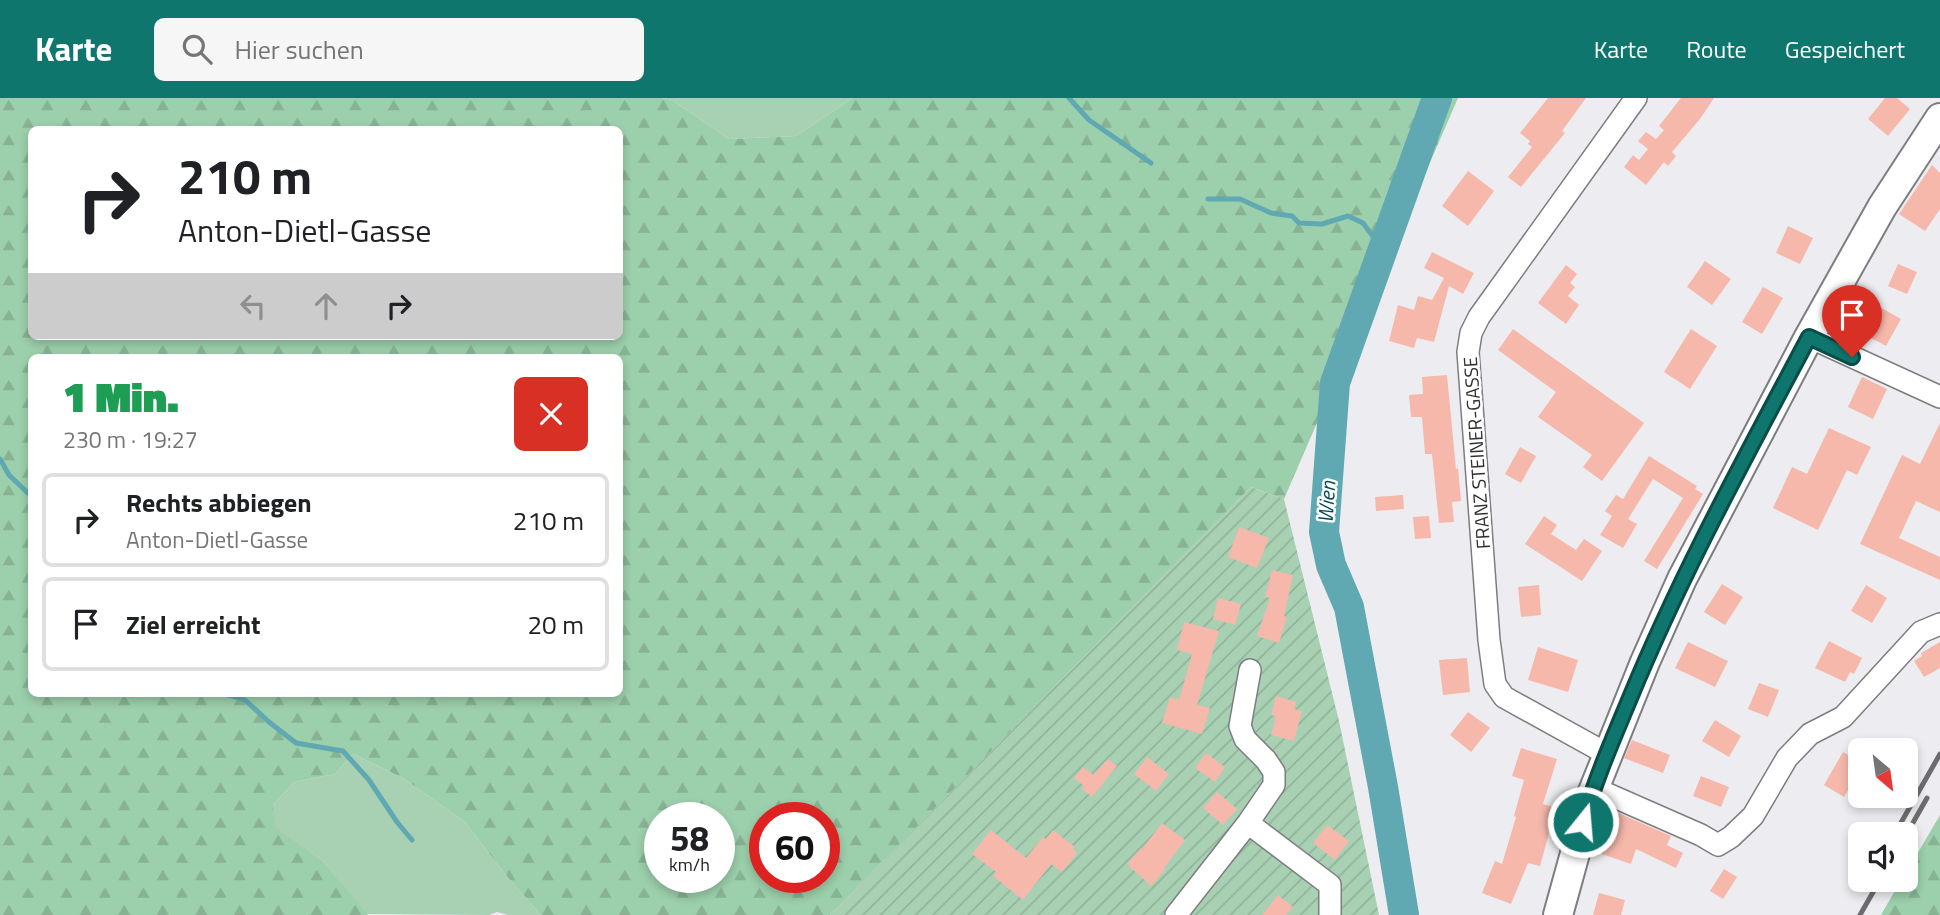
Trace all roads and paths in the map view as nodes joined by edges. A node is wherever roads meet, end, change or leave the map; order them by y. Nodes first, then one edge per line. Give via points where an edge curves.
1 (1636, 98) edge
2 (1940, 118) edge
3 (1809, 337) junction
4 (1940, 397) edge
5 (1940, 624) edge
6 (1250, 670) dead end
7 (1607, 754) junction
8 (1594, 788) junction
9 (1248, 823) junction
10 (1176, 915) edge
11 (1330, 915) edge
12 (1558, 915) edge

1 - 7 street, FRANZ STEINER-GASSE via 1479,317 1468,352 1495,684 1504,697
2 - 3 main road via 1882,207
3 - 4 street
3 - 7 main road via 1682,579
5 - 8 street via 1921,632 1843,717 1810,734 1787,758 1753,816 1718,845
6 - 9 street via 1241,731 1266,760 1275,779
7 - 8 main road
8 - 12 main road
9 - 10 street
9 - 11 street via 1329,885

